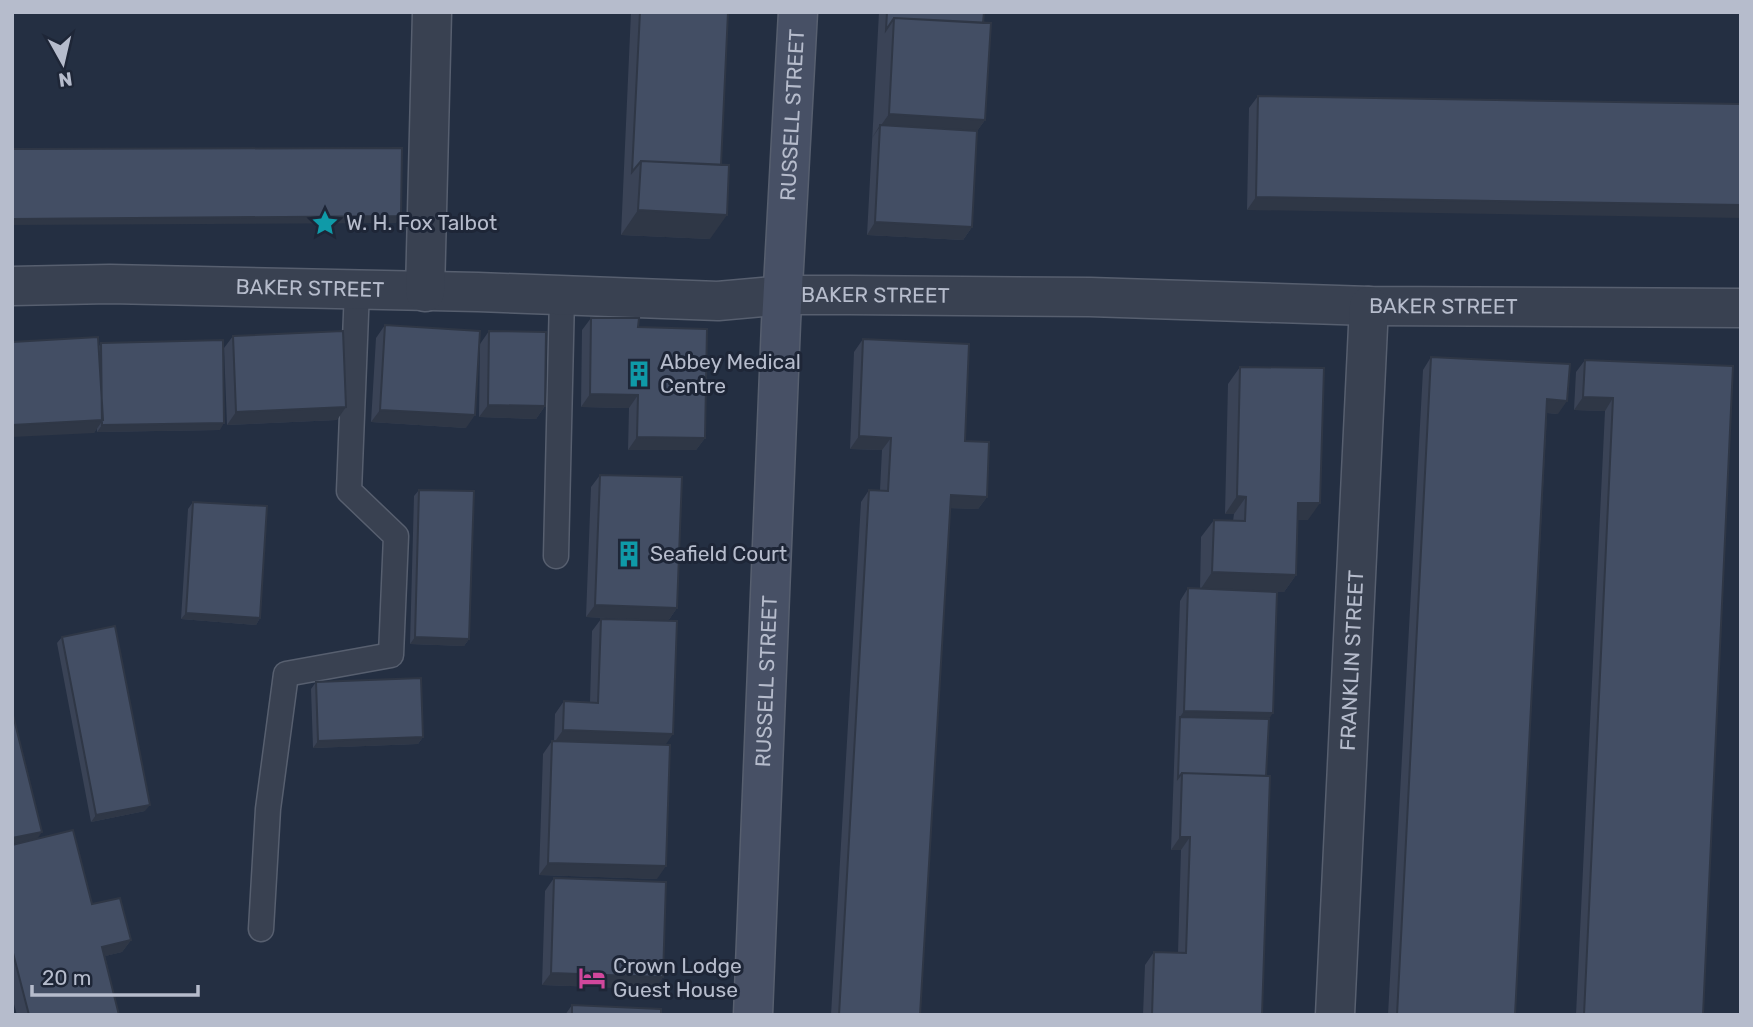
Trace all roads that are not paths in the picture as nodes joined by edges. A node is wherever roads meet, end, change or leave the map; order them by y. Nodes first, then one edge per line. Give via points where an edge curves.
1 (432, 12) edge
2 (798, 12) edge
3 (12, 286) edge
4 (357, 289) junction
5 (425, 292) junction
6 (784, 295) junction
7 (562, 296) junction
8 (1369, 306) junction
9 (1741, 308) edge
10 (556, 556) dead end
11 (261, 929) dead end
12 (753, 1015) edge
13 (1335, 1015) edge

1 - 5 street
2 - 6 street, RUSSELL STREET
3 - 4 street, BAKER STREET
4 - 5 street, BAKER STREET
4 - 11 lane via 349,491 396,536 391,655 286,674 268,809
5 - 7 street, BAKER STREET
6 - 7 street, BAKER STREET via 718,301
6 - 8 street, BAKER STREET via 1090,297
6 - 12 street, RUSSELL STREET
7 - 10 lane
8 - 9 street, BAKER STREET
8 - 13 street, FRANKLIN STREET

